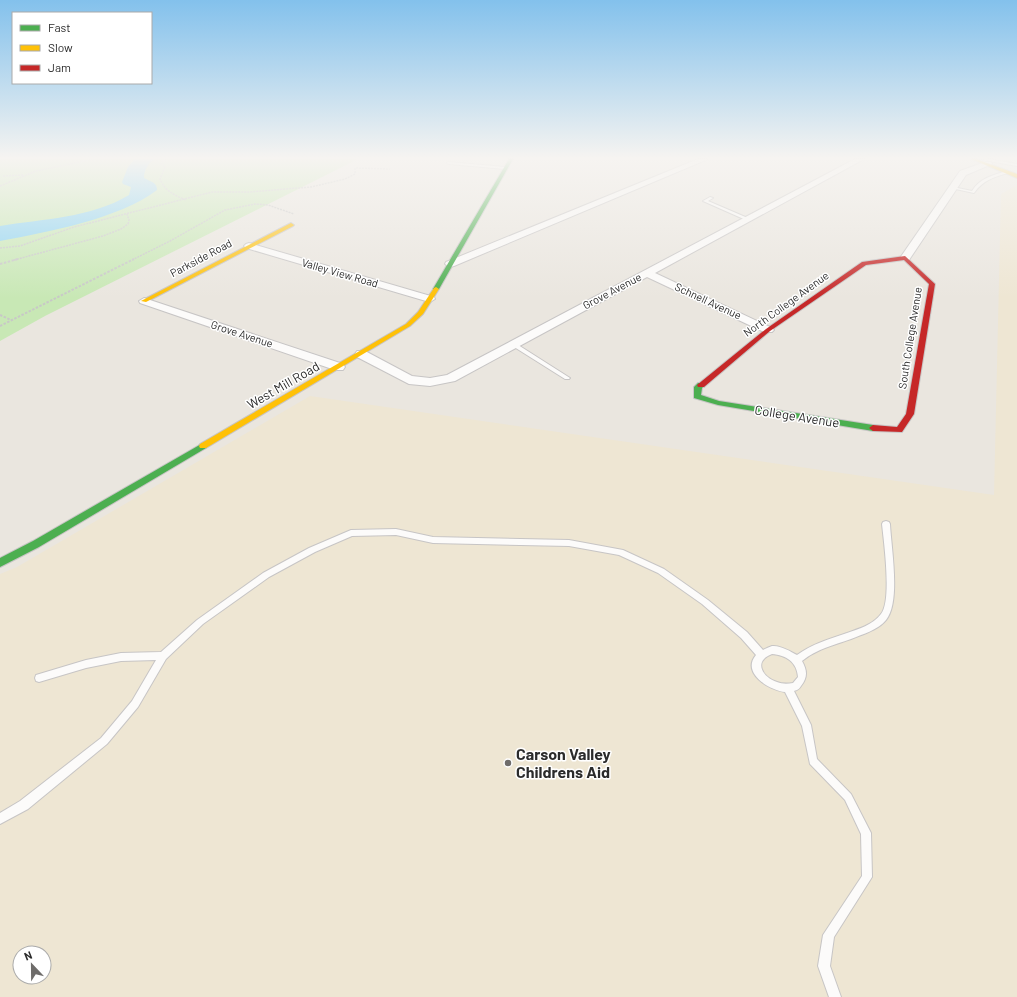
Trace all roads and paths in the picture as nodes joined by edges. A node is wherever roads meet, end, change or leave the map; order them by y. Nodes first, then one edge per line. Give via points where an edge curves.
1 (163, 206) edge
2 (247, 206) edge
3 (270, 206) edge
4 (484, 206) edge
5 (590, 206) edge
6 (715, 206) edge
7 (773, 206) edge
8 (941, 206) edge
9 (127, 214) junction
10 (748, 219) junction
11 (291, 225) joint
12 (249, 246) junction
13 (0, 248) edge
14 (905, 258) junction
15 (0, 264) edge
16 (450, 264) junction
17 (647, 273) junction
18 (430, 299) junction
19 (144, 302) joint
20 (0, 315) edge
21 (12, 320) junction
22 (0, 326) edge
23 (768, 330) junction
24 (513, 344) junction
25 (361, 354) junction
26 (339, 367) junction
27 (567, 378) dead end
28 (697, 396) joint
29 (899, 430) joint
30 (886, 524) dead end
31 (0, 563) edge
32 (761, 654) junction
33 (163, 656) junction
34 (797, 660) junction
35 (39, 678) dead end
36 (788, 689) junction
37 (0, 819) edge
38 (835, 997) edge

1 - 9 path
2 - 21 path via 225,210 170,241
3 - 11 path via 297,215 298,220
4 - 16 street, West Mill Road
5 - 16 street
6 - 10 lane
7 - 10 street, Grove Avenue
8 - 14 street
9 - 13 path via 74,227 20,246
9 - 15 path via 128,224 121,229
10 - 17 street, Grove Avenue
11 - 12 street, Parkside Road
12 - 18 street, Valley View Road
12 - 19 street, Parkside Road
14 - 23 street, North College Avenue via 864,263
14 - 29 street, South College Avenue via 932,284 910,414
16 - 18 street, West Mill Road
17 - 23 street, Schnell Avenue
17 - 24 street, Grove Avenue
18 - 25 street, West Mill Road via 421,313 408,325
19 - 26 street, Grove Avenue
20 - 21 path
21 - 22 path
23 - 28 street, North College Avenue via 698,387
24 - 25 street, Grove Avenue via 451,378 430,382 408,380
24 - 27 lane
25 - 26 street, West Mill Road
26 - 31 street, West Mill Road
28 - 29 street, College Avenue via 741,407
30 - 34 lane via 890,597 887,612 877,624 826,642
32 - 33 lane via 744,635 705,602 661,570 620,552 569,543 433,540 396,532 351,533 272,571 200,622
32 - 34 lane via 779,650
32 - 36 lane via 756,664 761,677 773,686
33 - 35 lane via 121,657
33 - 37 lane via 135,704 104,741 24,805
34 - 36 lane via 801,666 802,678 795,687
36 - 38 lane via 806,725 814,761 848,797 866,833 867,877 829,935 824,966

